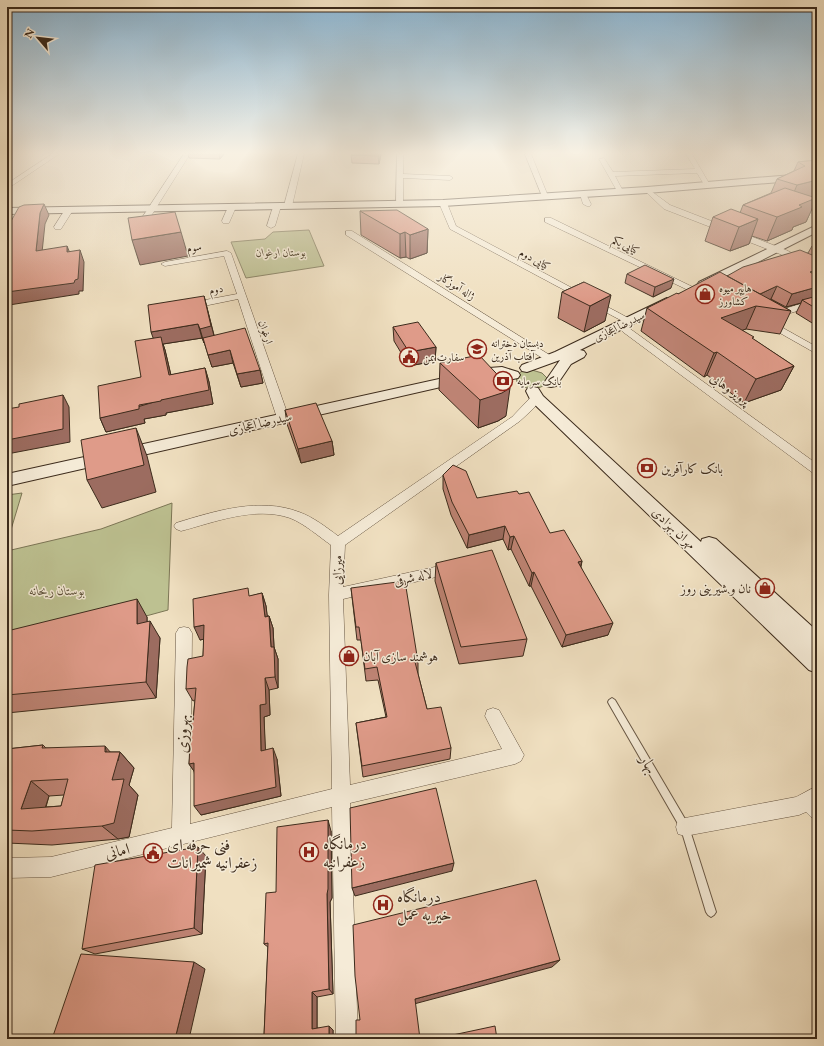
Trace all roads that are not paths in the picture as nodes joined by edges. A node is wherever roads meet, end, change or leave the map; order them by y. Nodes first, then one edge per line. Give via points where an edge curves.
1 (156, 203) edge
2 (289, 203) edge
3 (458, 203) edge
4 (661, 203) edge
5 (400, 204) joint
6 (443, 204) junction
7 (277, 206) junction
8 (288, 206) junction
9 (232, 207) junction
10 (153, 208) junction
11 (69, 210) junction
12 (7, 211) edge
13 (548, 220) dead end
14 (226, 221) dead end
15 (737, 223) edge
16 (271, 226) dead end
17 (58, 227) dead end
18 (10, 228) edge
19 (817, 228) edge
20 (724, 229) junction
21 (136, 233) edge
22 (349, 234) dead end
23 (817, 235) edge
24 (780, 250) junction
25 (227, 253) joint
26 (165, 264) dead end
27 (817, 269) edge
28 (7, 282) edge
29 (691, 294) junction
30 (241, 296) junction
31 (817, 302) edge
32 (675, 306) edge
33 (179, 307) edge
34 (627, 326) junction
35 (817, 351) edge
36 (551, 359) junction
37 (527, 368) junction
38 (513, 375) junction
39 (541, 390) junction
40 (283, 418) junction
41 (817, 470) edge
42 (7, 480) edge
43 (181, 526) dead end
44 (338, 543) junction
45 (466, 565) edge
46 (336, 595) junction
47 (184, 633) dead end
48 (817, 644) edge
49 (817, 663) edge
50 (612, 702) dead end
51 (493, 716) dead end
52 (341, 796) junction
53 (814, 802) edge
54 (685, 826) junction
55 (180, 836) junction
56 (7, 868) edge
57 (711, 912) dead end
58 (347, 1039) edge

1 - 10 street
2 - 8 street
3 - 6 street
4 - 20 street via 667,208
5 - 6 street
5 - 8 street via 371,208
6 - 34 street, کیایی دوم via 453,227
7 - 8 street
7 - 9 street
7 - 16 street
9 - 10 street
9 - 14 street
10 - 11 street
10 - 21 street
11 - 12 street via 18,214
11 - 17 street
13 - 29 street, کیایی یکم
15 - 20 street
18 - 28 street
19 - 24 street, سیدرضا اعجازی
20 - 24 street
22 - 36 street, ژاله آموزگار
23 - 24 street, سیدرضا اعجازی
24 - 27 street
24 - 29 street, سیدرضا اعجازی
24 - 29 street, سیدرضا اعجازی via 714,290
25 - 26 street, سوم
25 - 30 street, ارغوان
29 - 34 street, سیدرضا اعجازی
30 - 33 street, دوم
30 - 40 street, ارغوان via 251,335
31 - 35 street via 759,317
32 - 34 street, سیدرضا اعجازی
34 - 36 street, سیدرضا اعجازی
34 - 39 street, سیدرضا اعجازی via 566,361
34 - 41 street, پرویز وهابی
36 - 37 street, سیدرضا اعجازی
37 - 38 street, سیدرضا اعجازی
37 - 39 street via 545,372 551,379
38 - 39 street via 516,386
38 - 40 street, سیدرضا اعجازی via 502,371 490,372
39 - 44 street, میرزایی via 530,406 516,418
39 - 48 street, مهران بهزادی
39 - 49 street, مهران بهزادی
40 - 42 street, سیدرضا اعجازی
43 - 44 street via 256,509 274,509 294,515
44 - 46 street, میرزایی
45 - 46 street, لاله شرقی
46 - 52 street, میرزایی
47 - 55 street, بهروزی
50 - 54 lane, بهار
51 - 52 street, امانی via 515,755
52 - 55 street, امانی
52 - 58 street, میرزایی
53 - 54 street
54 - 57 lane, بهار
55 - 56 street, امانی via 51,868

